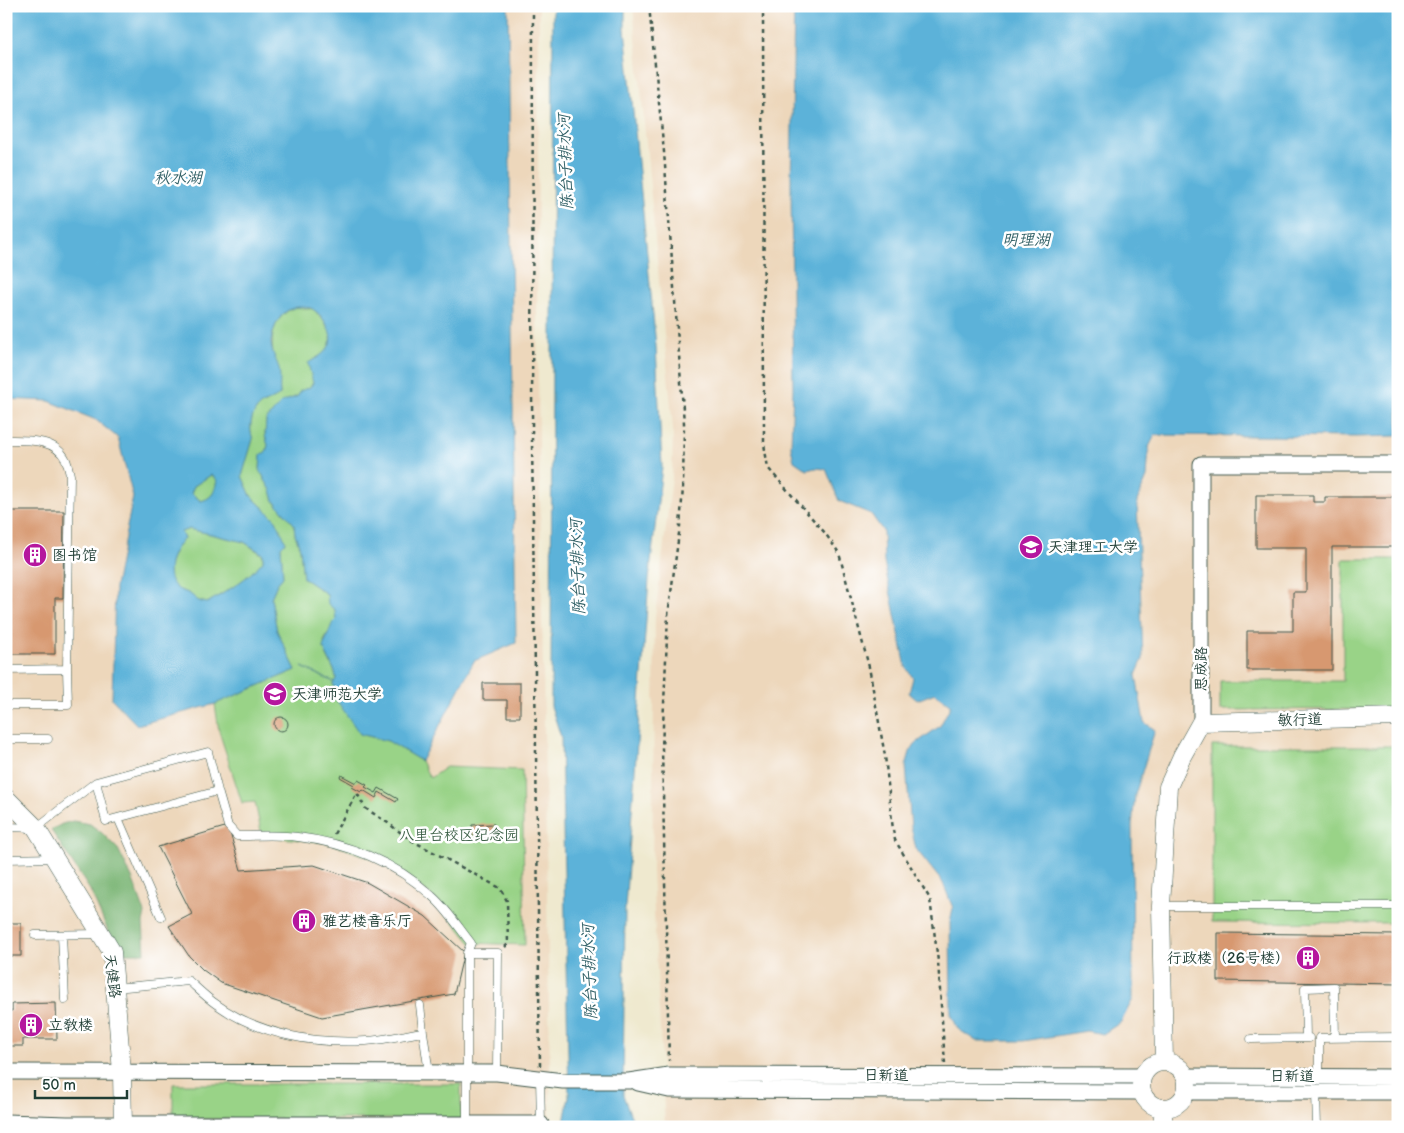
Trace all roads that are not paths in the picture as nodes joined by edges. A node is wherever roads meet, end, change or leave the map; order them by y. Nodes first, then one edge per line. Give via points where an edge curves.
1 (6, 440) edge
2 (1398, 464) edge
3 (67, 669) junction
4 (6, 670) edge
5 (6, 705) edge
6 (1398, 717) edge
7 (1202, 722) junction
8 (6, 739) edge
9 (48, 739) dead end
10 (96, 782) junction
11 (218, 791) junction
12 (6, 798) edge
13 (118, 818) junction
14 (6, 827) edge
15 (36, 828) junction
16 (54, 858) junction
17 (6, 859) edge
18 (1162, 906) junction
19 (1398, 906) edge
20 (160, 917) dead end
21 (100, 934) junction
22 (35, 935) dead end
23 (62, 935) junction
24 (467, 953) junction
25 (115, 988) junction
26 (65, 1000) dead end
27 (420, 1005) dead end
28 (423, 1032) junction
29 (1398, 1037) edge
30 (1306, 1038) junction
31 (1319, 1038) junction
32 (1335, 1038) junction
33 (1251, 1039) dead end
34 (1164, 1062) junction
35 (6, 1072) edge
36 (122, 1072) junction
37 (428, 1073) junction
38 (467, 1073) junction
39 (497, 1074) junction
40 (1319, 1076) junction
41 (1398, 1076) edge
42 (540, 1077) junction
43 (629, 1081) junction
44 (1143, 1084) junction
45 (1186, 1084) junction
46 (1398, 1092) edge
47 (1318, 1093) junction
48 (1163, 1108) junction
49 (6, 1122) edge
50 (467, 1124) junction
51 (67, 1125) edge
52 (123, 1125) edge
53 (541, 1125) edge
54 (1163, 1127) edge
55 (1317, 1127) edge

1 - 3 lane via 37,440 54,447 66,459 70,476
2 - 7 street, 思成路 via 1202,464
3 - 4 lane
3 - 5 lane via 68,705
6 - 7 street, 敏行道
7 - 18 street via 1168,787
8 - 9 lane
10 - 11 lane via 208,752
10 - 13 lane via 106,821
10 - 15 lane
11 - 13 lane
11 - 24 lane via 228,826 237,836 297,837 329,843 355,850 409,878 433,897 471,943
12 - 15 street, 天健路
13 - 20 lane
14 - 15 lane
15 - 16 street, 天健路
16 - 17 lane
16 - 21 street, 天健路
18 - 19 lane
18 - 34 street
21 - 23 lane
21 - 25 street, 天健路 via 112,952
22 - 23 lane
23 - 26 lane
24 - 38 lane
24 - 39 lane via 498,954
25 - 28 lane via 189,981 216,1004 243,1020 279,1034 318,1041 367,1041
25 - 36 street, 天健路
27 - 28 lane
28 - 37 lane
29 - 32 lane
30 - 31 lane
30 - 32 lane via 1305,988 1324,987 1334,987
30 - 33 lane
31 - 32 lane
31 - 40 lane
34 - 44 street via 1146,1070
34 - 45 street via 1181,1069
35 - 36 street, 日新道
36 - 37 street, 日新道
36 - 52 street, 天健路
37 - 38 street, 日新道
38 - 39 street, 日新道
38 - 50 lane
39 - 42 street, 日新道
40 - 41 street, 日新道
40 - 45 street, 日新道
40 - 47 lane
42 - 43 street, 日新道 via 563,1081
42 - 53 lane
43 - 44 street, 日新道 via 669,1075 946,1076
43 - 44 street, 日新道 via 669,1090
44 - 48 street via 1149,1102
45 - 47 street, 日新道
45 - 48 street via 1182,1099
46 - 47 street, 日新道
47 - 55 lane
48 - 54 street
49 - 51 street
50 - 52 street
50 - 53 street
51 - 52 street

